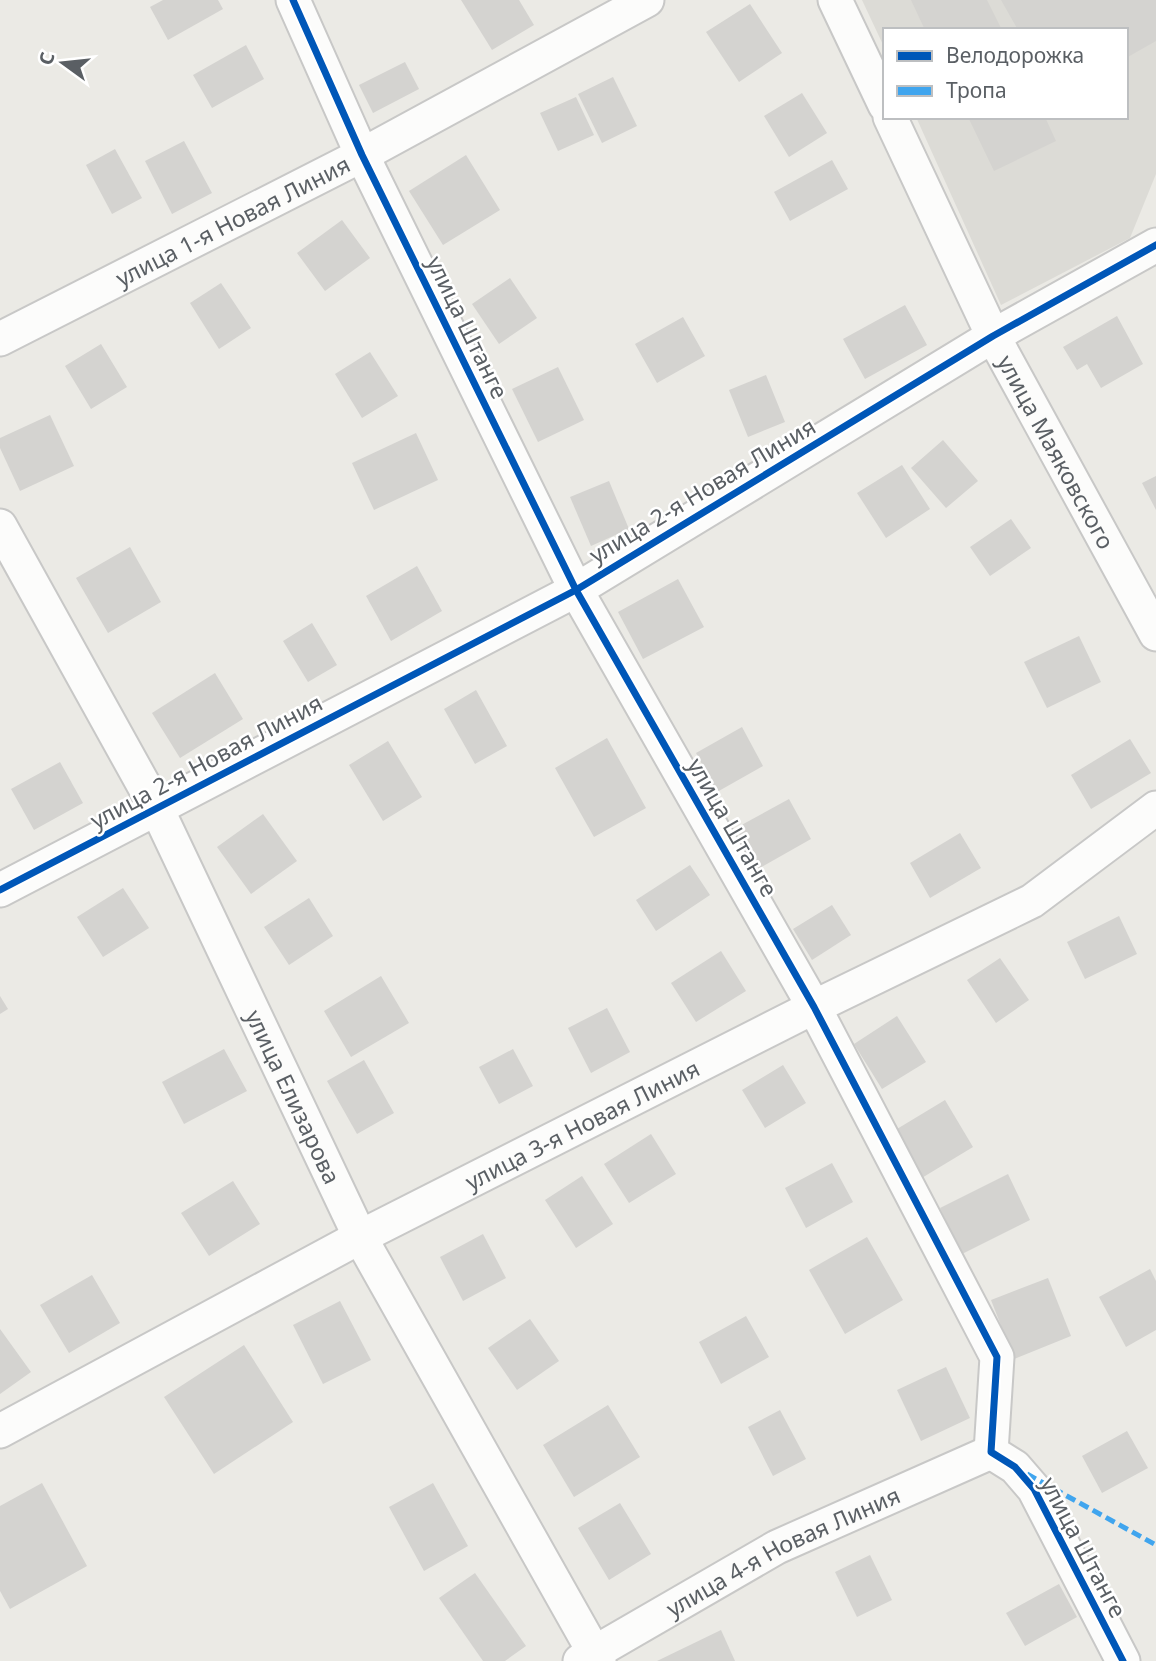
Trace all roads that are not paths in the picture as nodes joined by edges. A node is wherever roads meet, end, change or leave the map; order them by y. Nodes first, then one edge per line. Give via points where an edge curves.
1 (293, 0) edge
2 (647, 0) edge
3 (835, 0) edge
4 (883, 101) edge
5 (891, 119) edge
6 (362, 155) junction
7 (1156, 245) edge
8 (993, 336) junction
9 (0, 340) edge
10 (0, 526) edge
11 (576, 590) junction
12 (1156, 634) edge
13 (1156, 808) edge
14 (157, 809) junction
15 (0, 890) edge
16 (814, 1007) junction
17 (360, 1237) junction
18 (0, 1431) edge
19 (991, 1452) junction
20 (591, 1658) edge
21 (1123, 1661) edge

1 - 6 street, улица Штанге
2 - 6 street, улица 1-я Новая Линия
3 - 4 street
5 - 8 street, улица Маяковского
6 - 9 street, улица 1-я Новая Линия
6 - 11 street, улица Штанге
7 - 8 street, улица 2-я Новая Линия
8 - 11 street, улица 2-я Новая Линия
8 - 12 street, улица Маяковского
10 - 14 street, улица Елизарова
11 - 14 street, улица 2-я Новая Линия
11 - 16 street, улица Штанге
13 - 16 street, улица 3-я Новая Линия via 1032,901
14 - 15 street, улица 2-я Новая Линия
14 - 17 street, улица Елизарова
16 - 17 street, улица 3-я Новая Линия
16 - 19 street, улица Штанге via 997,1357
17 - 18 street, улица 3-я Новая Линия
17 - 20 street, улица Елизарова
19 - 20 street, улица 4-я Новая Линия via 777,1547
19 - 21 street, улица Штанге via 1015,1467 1034,1489

